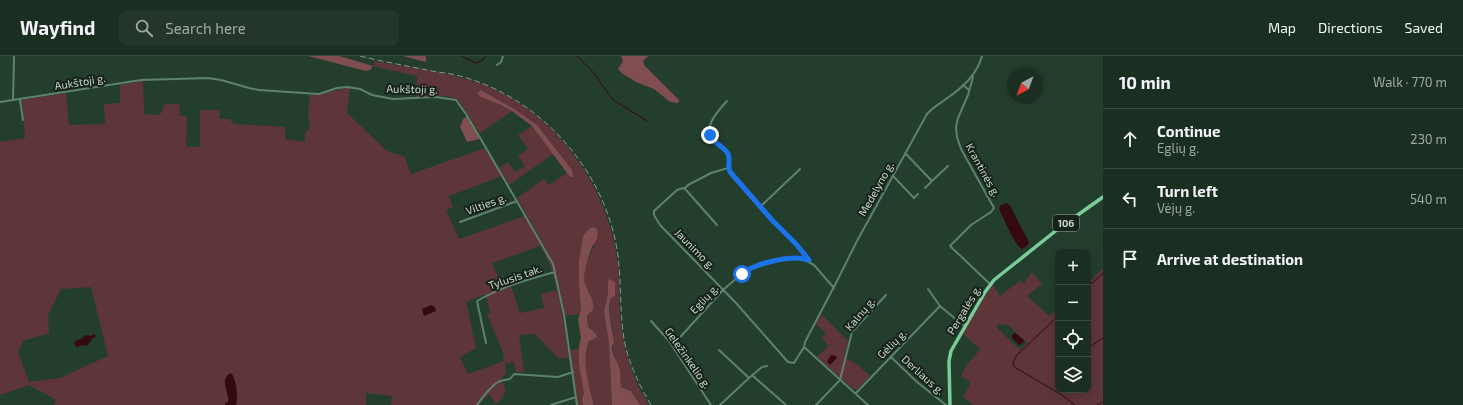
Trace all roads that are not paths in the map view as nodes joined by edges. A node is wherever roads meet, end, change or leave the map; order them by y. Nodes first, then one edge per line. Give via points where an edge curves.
1 (14, 56) edge
2 (503, 56) edge
3 (982, 56) edge
4 (497, 65) dead end
5 (973, 76) junction
6 (963, 85) junction
7 (969, 90) junction
8 (13, 100) junction
9 (20, 100) junction
10 (728, 101) dead end
11 (0, 102) edge
12 (24, 120) dead end
13 (905, 152) junction
14 (948, 166) dead end
15 (728, 168) junction
16 (800, 169) dead end
17 (893, 176) junction
18 (932, 181) junction
19 (685, 188) junction
20 (924, 188) dead end
21 (918, 194) dead end
22 (1103, 197) edge
23 (517, 201) junction
24 (760, 207) junction
25 (460, 222) dead end
26 (718, 225) dead end
27 (808, 261) junction
28 (555, 272) junction
29 (990, 284) junction
30 (834, 288) junction
31 (928, 289) dead end
32 (723, 290) junction
33 (886, 295) dead end
34 (940, 306) junction
35 (651, 321) dead end
36 (965, 327) junction
37 (486, 344) dead end
38 (672, 346) junction
39 (804, 346) junction
40 (719, 350) dead end
41 (891, 357) junction
42 (767, 366) dead end
43 (572, 372) junction
44 (753, 376) junction
45 (749, 378) junction
46 (840, 380) junction
47 (856, 393) junction
48 (576, 397) junction
49 (477, 405) edge
50 (551, 405) edge
51 (577, 405) edge
52 (711, 405) edge
53 (720, 405) edge
54 (786, 405) edge
55 (816, 405) edge
56 (868, 405) edge
57 (946, 405) edge
58 (950, 405) edge

1 - 8 street
2 - 4 street
3 - 5 street, Medelyno g.
5 - 6 street, Medelyno g.
5 - 7 street, Krantinės g.
6 - 7 street
6 - 13 street, Medelyno g. via 931,109
7 - 29 street, Krantinės g. via 958,118 957,137 994,208 950,246
8 - 9 street, Aukštoji g.
8 - 11 street, Aukštoji g.
9 - 12 street
9 - 23 street, Aukštoji g. via 141,80 204,78 272,91 319,94 347,87 394,99 452,98 458,101
10 - 15 street via 714,117 710,131 714,142 728,155
13 - 17 street, Medelyno g.
13 - 18 street
14 - 18 street
15 - 19 street via 711,173
15 - 24 street
16 - 24 street
17 - 21 street via 914,198
17 - 30 street, Medelyno g.
18 - 20 street
19 - 26 street
19 - 32 street, Jaunimo g. via 677,190 654,211 654,215 677,244
22 - 29 main road, Pergalės g. / 106
23 - 25 street, Vilties g.
23 - 28 street, Aukštoji g. via 548,254
24 - 27 street via 796,244
27 - 30 street
27 - 32 street, Eglių g. via 797,258 780,260 745,271
28 - 37 street, Tylusis tak. via 491,293 476,302
28 - 43 street, Aukštoji g.
29 - 36 main road, Pergalės g. / 106
30 - 39 street, Medelyno g.
31 - 34 street
32 - 38 street, Eglių g.
32 - 39 street, Jaunimo g. via 788,362 794,363
33 - 46 street, Kalnų g. via 852,332
34 - 36 street
34 - 41 street, Gėlių g.
35 - 38 street, Geležinkelio g.
36 - 58 main road, Pergalės g. / 106 via 953,346 950,357
38 - 52 street, Geležinkelio g.
39 - 46 street
40 - 45 street
41 - 47 street, Gėlių g.
41 - 57 street, Derliaus g.
42 - 44 street via 762,367
43 - 48 street, Aukštoji g.
43 - 49 street via 558,377 514,374 508,380 497,383
44 - 45 street
44 - 54 street
45 - 53 street
46 - 47 street
46 - 55 street, Kalnų g.
47 - 56 street
48 - 50 street
48 - 51 street, Aukštoji g.

